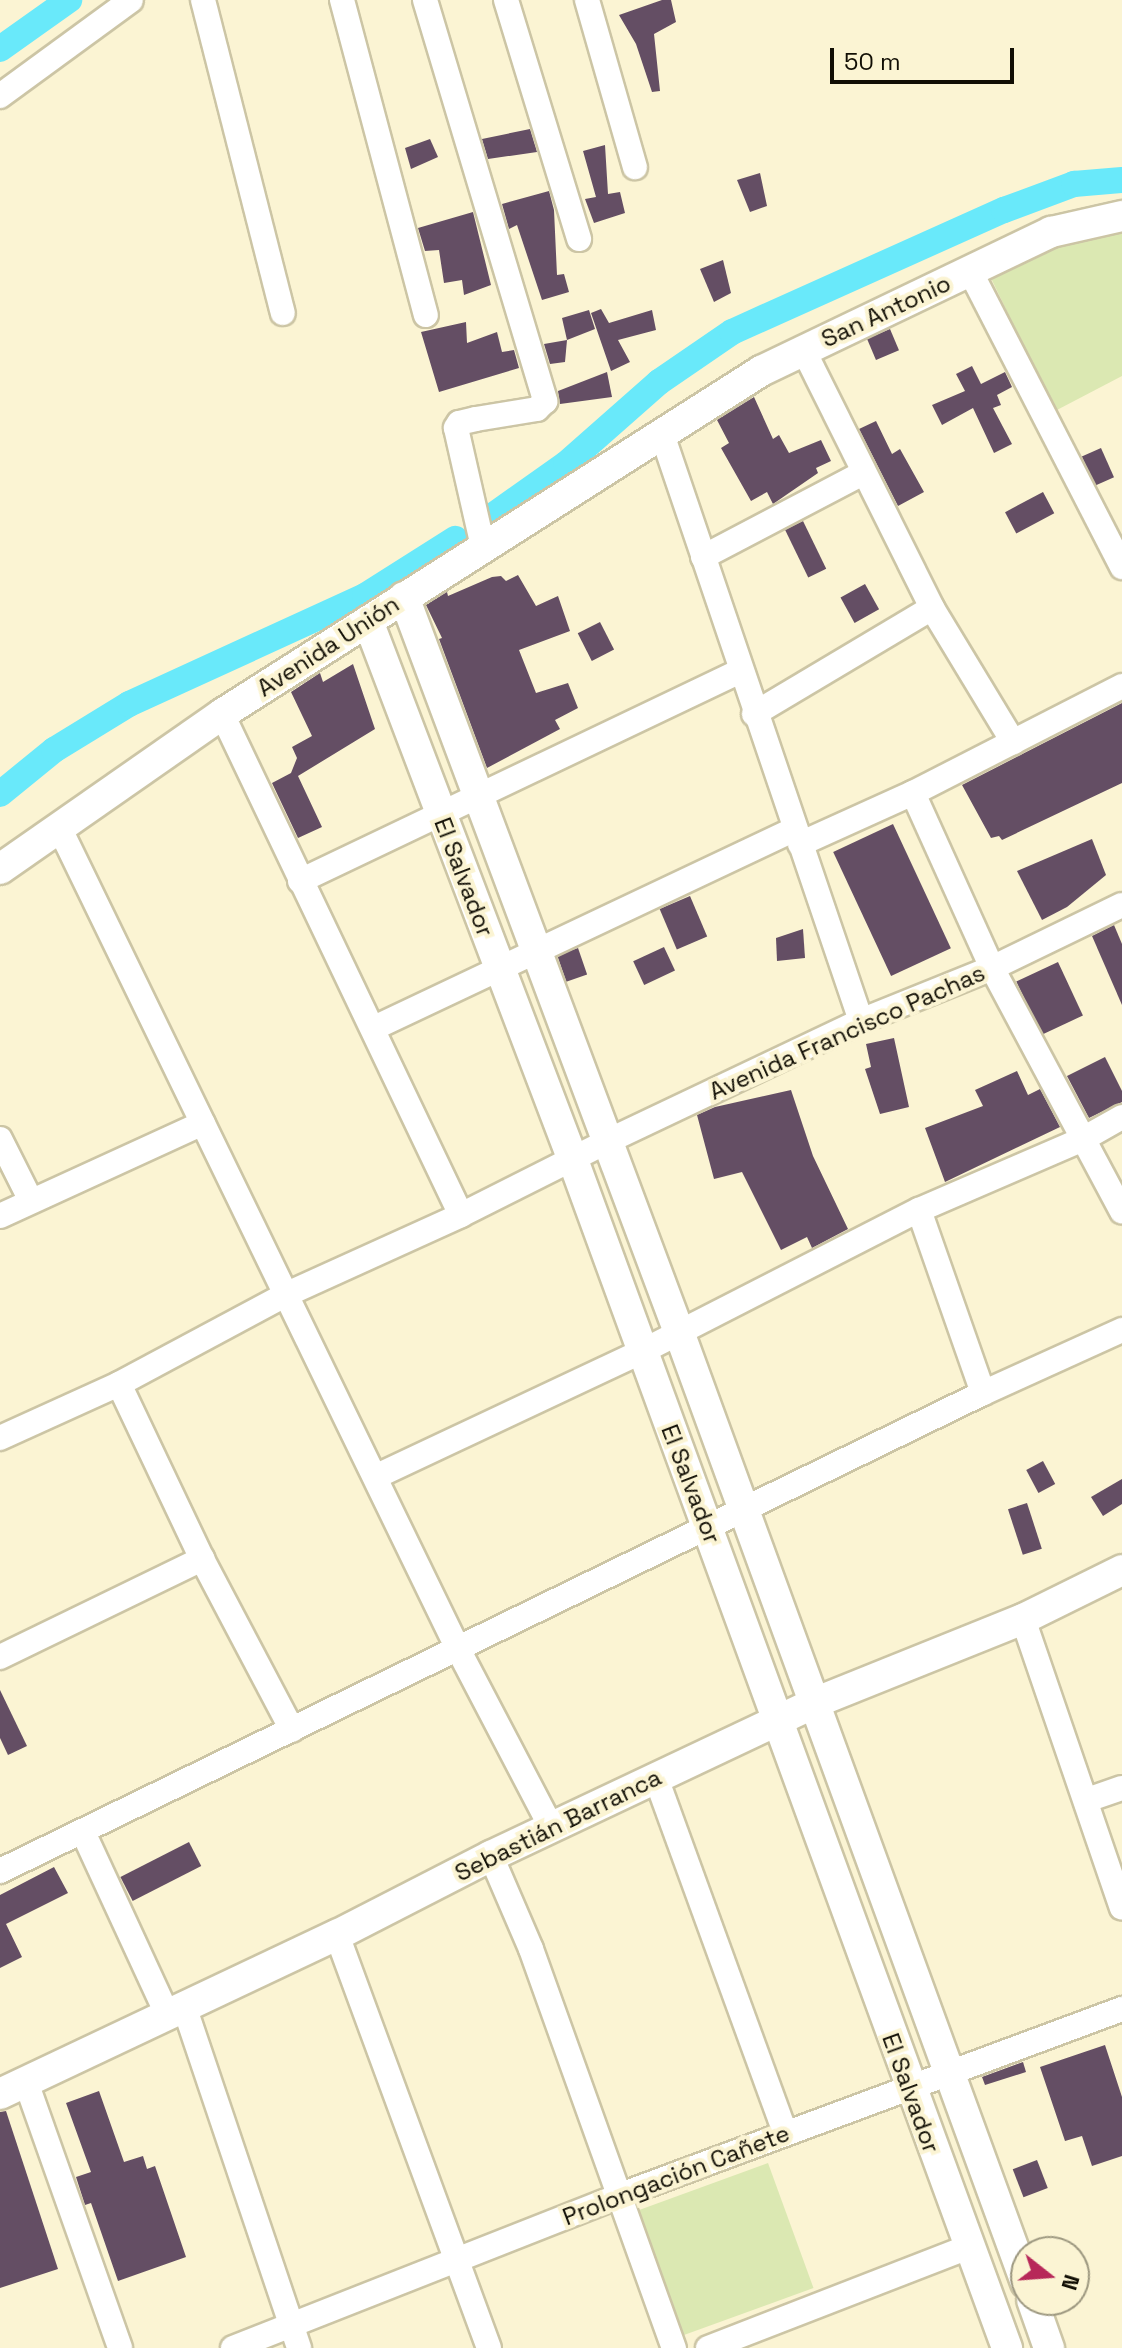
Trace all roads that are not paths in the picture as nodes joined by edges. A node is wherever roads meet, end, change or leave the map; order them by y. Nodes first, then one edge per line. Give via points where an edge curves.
1 (131, 0) edge
2 (203, 0) edge
3 (342, 0) edge
4 (425, 0) edge
5 (506, 0) edge
6 (587, 0) edge
7 (0, 96) edge
8 (635, 167) dead end
9 (1122, 216) edge
10 (579, 239) dead end
11 (970, 271) junction
12 (283, 313) dead end
13 (426, 315) dead end
14 (803, 349) junction
15 (662, 434) junction
16 (863, 473) junction
17 (483, 547) junction
18 (703, 557) junction
19 (1122, 567) edge
20 (404, 597) junction
21 (932, 608) junction
22 (368, 621) junction
23 (740, 671) junction
24 (1122, 686) edge
25 (222, 714) junction
26 (754, 714) junction
27 (1013, 742) junction
28 (913, 793) junction
29 (480, 797) junction
30 (439, 814) junction
31 (59, 827) junction
32 (797, 837) junction
33 (0, 869) edge
34 (300, 881) junction
35 (1122, 905) edge
36 (538, 951) junction
37 (500, 968) junction
38 (992, 968) junction
39 (861, 1021) junction
40 (374, 1028) junction
41 (1122, 1117) edge
42 (203, 1123) junction
43 (0, 1139) edge
44 (1083, 1139) junction
45 (606, 1142) junction
46 (573, 1160) junction
47 (31, 1201) junction
48 (919, 1210) junction
49 (1122, 1211) edge
50 (461, 1215) junction
51 (0, 1216) edge
52 (285, 1295) junction
53 (1122, 1330) edge
54 (679, 1332) junction
55 (641, 1352) junction
56 (119, 1384) junction
57 (983, 1393) junction
58 (0, 1438) edge
59 (377, 1476) junction
60 (744, 1512) junction
61 (708, 1529) junction
62 (202, 1559) junction
63 (1122, 1570) edge
64 (1023, 1619) junction
65 (458, 1649) junction
66 (0, 1657) edge
67 (814, 1703) junction
68 (777, 1720) junction
69 (292, 1730) junction
70 (656, 1778) junction
71 (1122, 1788) edge
72 (1087, 1800) junction
73 (551, 1827) junction
74 (83, 1832) junction
75 (491, 1856) junction
76 (0, 1871) edge
77 (1122, 1908) edge
78 (337, 1935) junction
79 (1122, 2009) edge
80 (175, 2010) junction
81 (952, 2073) junction
82 (13, 2088) edge
83 (909, 2088) junction
84 (785, 2133) junction
85 (618, 2196) junction
86 (1010, 2238) edge
87 (968, 2247) junction
88 (457, 2261) junction
89 (1038, 2316) edge
90 (295, 2337) edge
91 (120, 2348) edge
92 (233, 2348) edge
93 (489, 2348) edge
94 (674, 2348) edge
95 (708, 2348) edge
96 (1007, 2348) edge
97 (1049, 2348) edge

1 - 7 street
2 - 12 street
3 - 13 street
4 - 17 street via 545,401 537,409 476,419 456,428
5 - 10 street
6 - 8 street
9 - 11 street, San Antonio via 1051,232
11 - 14 street, San Antonio
11 - 19 street
14 - 15 street, San Antonio
14 - 16 street
15 - 17 street, Avenida Unión
15 - 18 street
16 - 18 street
16 - 21 street
17 - 20 street, Avenida Unión
18 - 23 street
20 - 22 street, Avenida Unión
20 - 29 street, El Salvador
21 - 26 street
21 - 27 street
22 - 25 street, Avenida Unión
22 - 30 street, El Salvador
23 - 26 street
23 - 29 street
24 - 27 street
25 - 31 street, Avenida Unión
25 - 34 street
26 - 32 street
27 - 28 street
28 - 32 street
28 - 38 street
29 - 30 street
29 - 36 street, El Salvador
30 - 34 street
30 - 37 street, El Salvador
31 - 33 street, Avenida Unión
31 - 42 street
32 - 36 street
32 - 39 street
34 - 40 street
35 - 38 street, Avenida Francisco Pachas
36 - 37 street
36 - 45 street, El Salvador
37 - 40 street
37 - 46 street, El Salvador
38 - 39 street, Avenida Francisco Pachas
38 - 44 street
39 - 45 street, Avenida Francisco Pachas
40 - 50 street
41 - 44 street
42 - 47 street
42 - 52 street
43 - 47 street
44 - 48 street
44 - 49 street
45 - 46 street, Avenida Francisco Pachas
45 - 54 street, El Salvador
46 - 50 street, Avenida Francisco Pachas
46 - 55 street, El Salvador
47 - 51 street
48 - 54 street
48 - 57 street
50 - 52 street, Avenida Francisco Pachas
52 - 56 street, Avenida Francisco Pachas
52 - 59 street
53 - 57 street
54 - 55 street
54 - 60 street, El Salvador
55 - 59 street
55 - 61 street, El Salvador
56 - 58 street, Avenida Francisco Pachas
56 - 62 street
57 - 60 street
59 - 65 street
60 - 61 street
60 - 67 street, El Salvador
61 - 65 street
61 - 68 street, El Salvador
62 - 66 street
62 - 69 street
63 - 64 street, Sebastián Barranca
64 - 67 street, Sebastián Barranca
64 - 72 street
65 - 69 street
65 - 73 street
67 - 68 street, Sebastián Barranca
67 - 81 street, El Salvador
68 - 70 street, Sebastián Barranca
68 - 83 street, El Salvador
69 - 74 street
70 - 73 street, Sebastián Barranca
70 - 84 street
71 - 72 street
72 - 77 street
73 - 75 street, Sebastián Barranca
74 - 76 street
74 - 80 street
75 - 78 street, Sebastián Barranca
75 - 85 street via 531,1949
78 - 80 street, Sebastián Barranca
78 - 88 street
79 - 81 street, Prolongación Cañete
80 - 82 street, Sebastián Barranca
80 - 90 street
81 - 83 street, Prolongación Cañete
81 - 86 street, El Salvador
82 - 91 street
83 - 84 street, Prolongación Cañete
83 - 87 street, El Salvador
84 - 85 street, Prolongación Cañete
85 - 88 street, Prolongación Cañete
85 - 94 street
87 - 95 street
87 - 96 street, El Salvador
88 - 90 street, Prolongación Cañete
88 - 93 street
89 - 97 street
90 - 92 street, Prolongación Cañete

